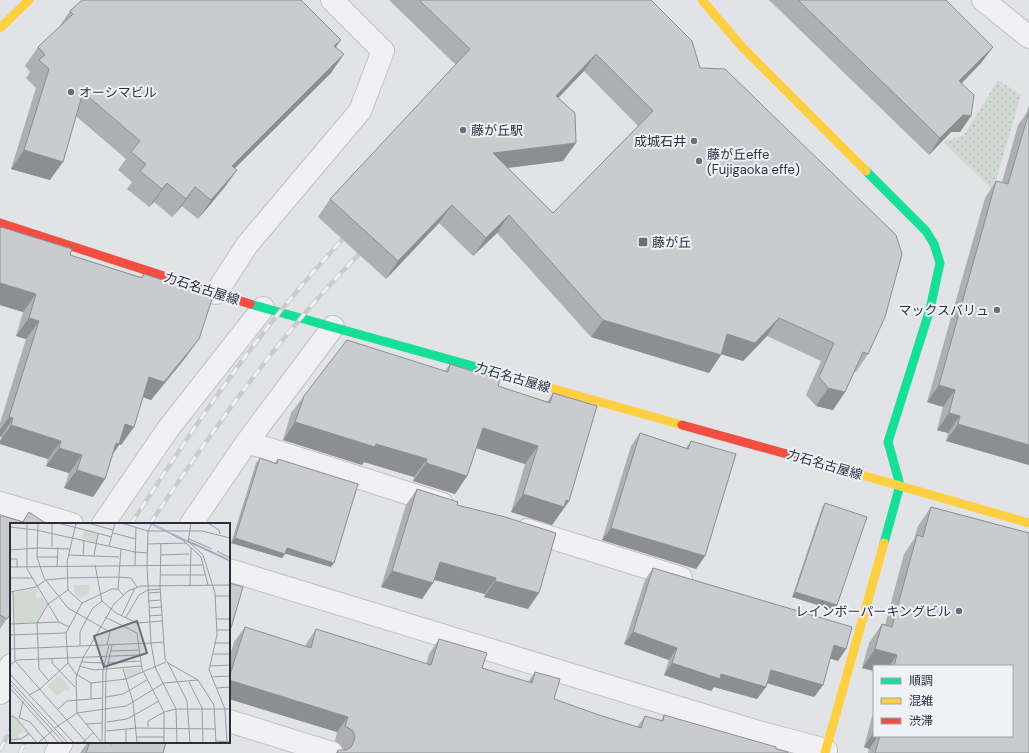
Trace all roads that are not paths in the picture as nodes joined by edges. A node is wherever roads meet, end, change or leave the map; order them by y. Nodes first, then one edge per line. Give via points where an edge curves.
1 (29, 0) edge
2 (332, 0) edge
3 (702, 0) edge
4 (983, 0) edge
5 (0, 28) edge
6 (1029, 37) edge
7 (0, 223) edge
8 (216, 293) junction
9 (263, 308) junction
10 (333, 327) junction
11 (247, 442) junction
12 (900, 485) junction
13 (0, 503) edge
14 (459, 509) edge
15 (1029, 522) edge
16 (69, 523) edge
17 (104, 523) edge
18 (191, 523) edge
19 (504, 523) edge
20 (230, 570) edge
21 (701, 584) edge
22 (0, 657) edge
23 (10, 660) edge
24 (10, 668) edge
25 (0, 693) edge
26 (230, 721) edge
27 (61, 743) edge
28 (825, 751) edge
29 (56, 753) edge
30 (332, 753) edge

1 - 5 main road
2 - 8 street via 383,51 371,85 360,111 247,245
3 - 12 main road via 743,48 926,231 934,244 940,263 937,280 888,442
4 - 6 street
7 - 8 main road, 力石名古屋線
8 - 9 main road, 力石名古屋線
9 - 10 main road, 力石名古屋線
9 - 17 street via 168,430
10 - 11 street
10 - 12 main road, 力石名古屋線
11 - 14 street
11 - 18 street
12 - 15 main road, 力石名古屋線
12 - 28 main road via 851,628
13 - 16 street
19 - 21 street
20 - 28 street
22 - 23 street
24 - 25 street
26 - 30 street
27 - 29 street

